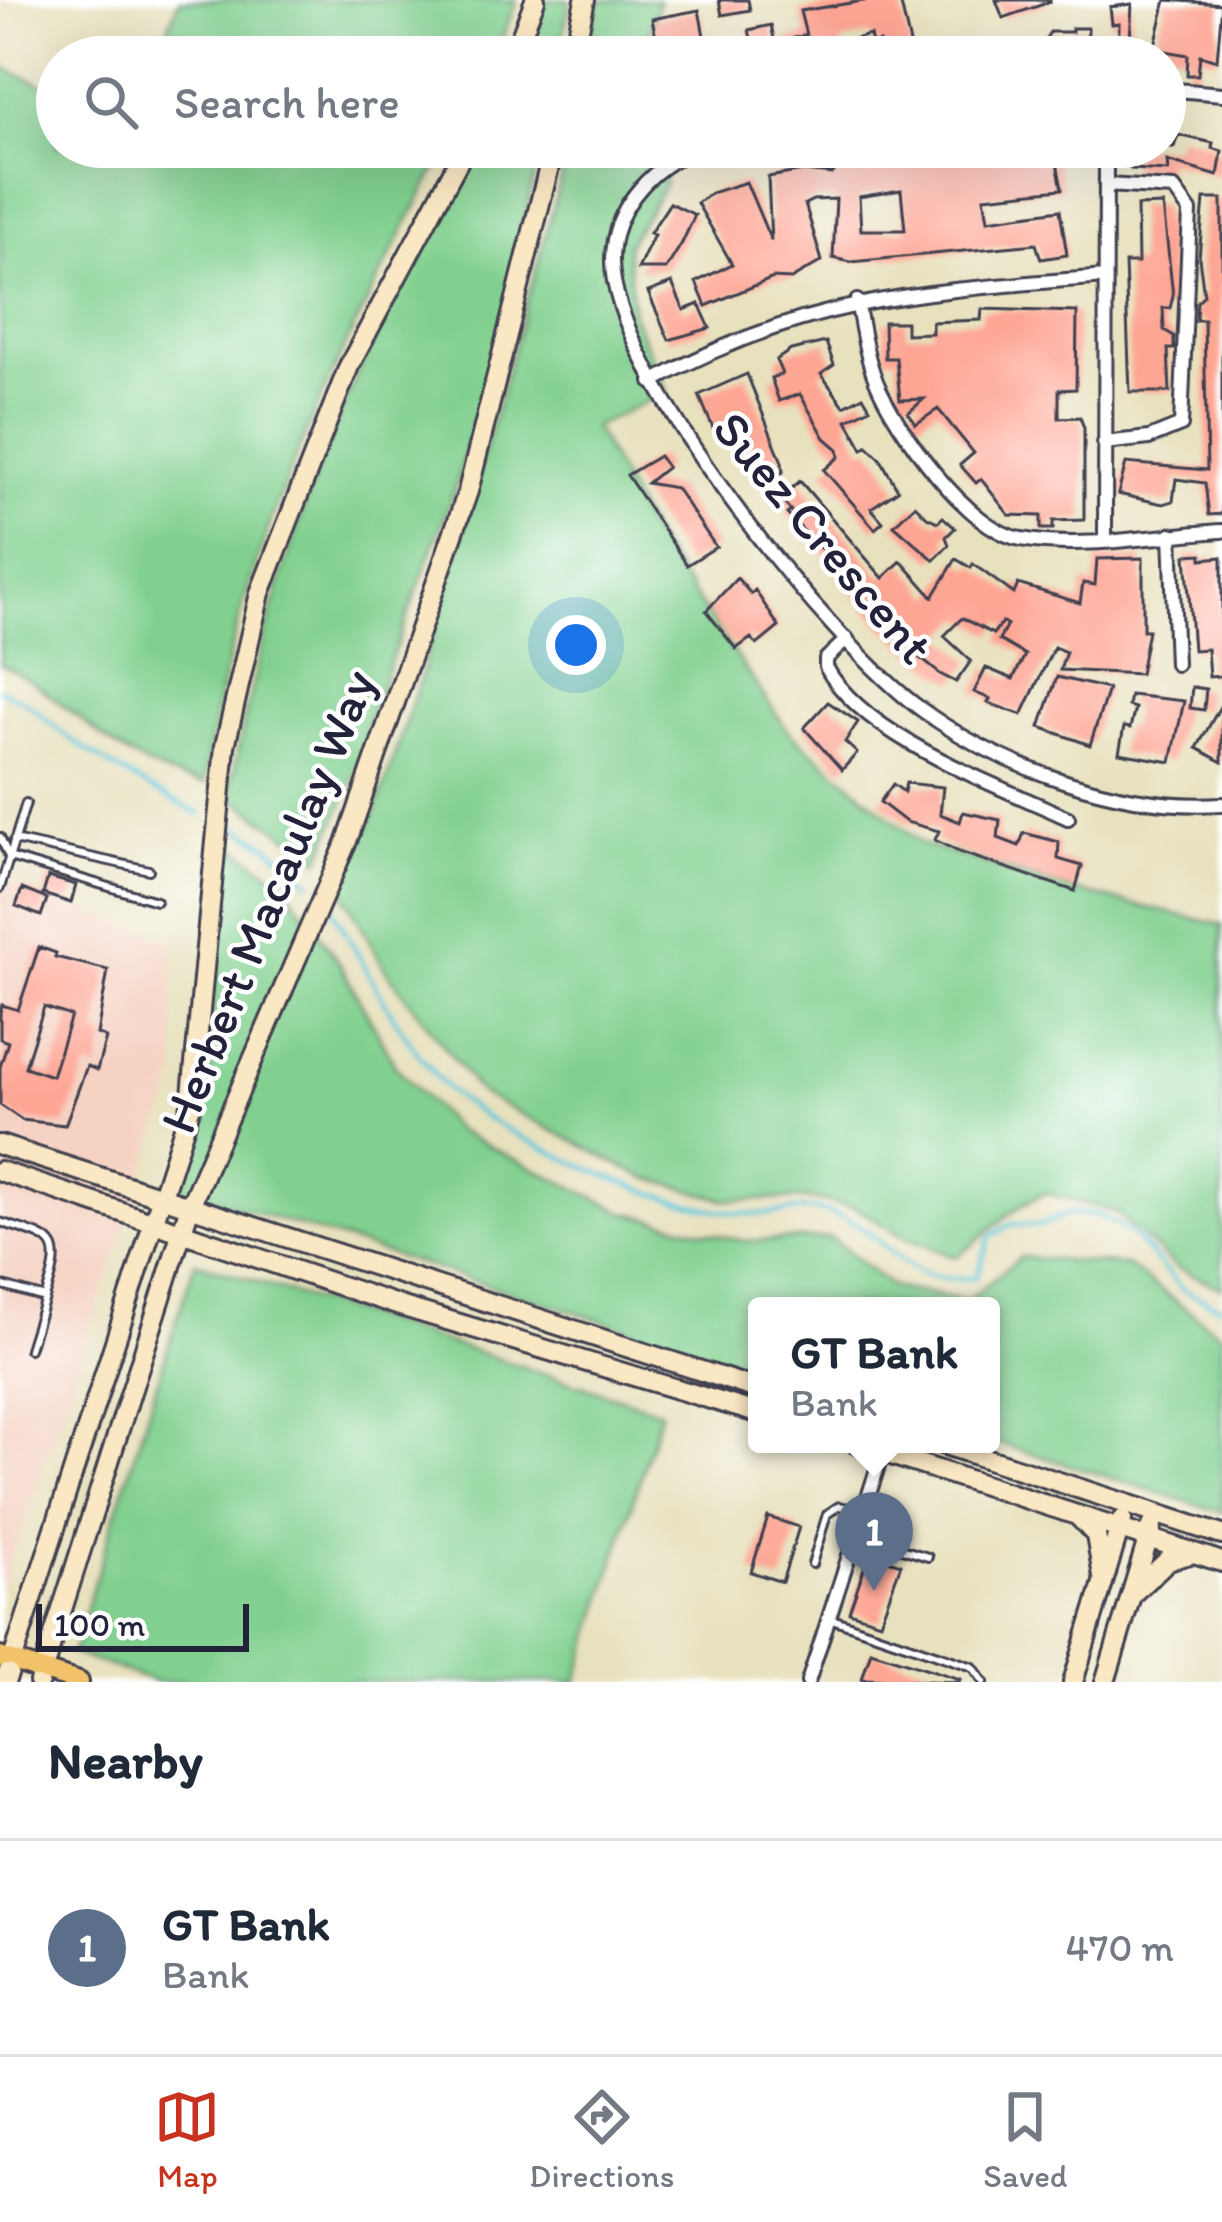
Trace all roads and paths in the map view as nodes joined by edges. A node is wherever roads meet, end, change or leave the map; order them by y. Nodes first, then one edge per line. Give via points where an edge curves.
1 (535, 0) edge
2 (585, 0) edge
3 (521, 36) edge
4 (577, 36) edge
5 (1186, 91) edge
6 (1222, 94) edge
7 (455, 168) edge
8 (549, 168) edge
9 (657, 168) edge
10 (1106, 168) edge
11 (1106, 185) junction
12 (1106, 277) junction
13 (857, 302) junction
14 (652, 382) junction
15 (1104, 443) junction
16 (1222, 531) edge
17 (1171, 534) junction
18 (1105, 538) junction
19 (847, 639) junction
20 (1176, 664) dead end
21 (26, 803) dead end
22 (1222, 804) edge
23 (1068, 818) dead end
24 (0, 837) edge
25 (14, 840) junction
26 (9, 857) junction
27 (149, 870) dead end
28 (0, 888) edge
29 (156, 901) dead end
30 (0, 1144) edge
31 (0, 1171) edge
32 (162, 1196) junction
33 (190, 1205) junction
34 (0, 1222) edge
35 (153, 1223) junction
36 (181, 1233) junction
37 (0, 1285) edge
38 (45, 1298) junction
39 (28, 1349) dead end
40 (748, 1385) edge
41 (748, 1410) edge
42 (882, 1453) edge
43 (899, 1453) edge
44 (969, 1453) edge
45 (1127, 1504) junction
46 (863, 1511) junction
47 (1076, 1512) junction
48 (1155, 1514) junction
49 (1120, 1529) junction
50 (1222, 1534) edge
51 (856, 1535) junction
52 (1148, 1538) junction
53 (1194, 1553) junction
54 (928, 1557) dead end
55 (1222, 1562) edge
56 (812, 1564) dead end
57 (1104, 1582) junction
58 (1131, 1594) junction
59 (828, 1618) junction
60 (5, 1673) edge
61 (41, 1677) edge
62 (79, 1682) edge
63 (808, 1682) edge
64 (984, 1682) edge
65 (1073, 1682) edge
66 (1105, 1682) edge

1 - 3 main road
2 - 4 main road
5 - 6 street
7 - 32 main road, Herbert Macaulay Way via 350,366 260,592 225,746 197,1078
8 - 33 main road, Herbert Macaulay Way via 468,491 347,841
9 - 14 street, Suez Crescent via 611,255 627,332
10 - 11 street
11 - 12 street
11 - 15 street via 1174,189 1190,211 1180,425
12 - 13 street
12 - 15 street
13 - 14 street via 751,332
13 - 18 street via 886,402 985,525 1018,539
14 - 19 street, Suez Crescent via 707,468
15 - 18 street
16 - 17 street
17 - 18 street
17 - 20 street
19 - 22 street, Suez Crescent via 919,708 995,752 1114,793
19 - 23 street via 826,667 858,705 957,766
21 - 25 lane
24 - 26 lane
25 - 26 lane
25 - 27 lane
26 - 28 lane
26 - 29 lane
30 - 32 main road
31 - 35 main road
32 - 33 main road
32 - 35 main road, Herbert Macaulay Way
33 - 36 main road, Herbert Macaulay Way
33 - 40 main road
34 - 38 lane via 56,1246
35 - 36 main road
35 - 60 main road, Herbert Macaulay Way
36 - 41 main road
36 - 61 main road, Herbert Macaulay Way
37 - 38 lane
38 - 39 lane
42 - 46 street
43 - 47 main road
44 - 45 main road
45 - 48 main road
45 - 49 main road
46 - 51 street
46 - 56 lane via 839,1506 827,1514
47 - 49 main road
47 - 57 main road via 1096,1535
48 - 50 main road
48 - 52 main road
49 - 52 main road
49 - 57 main road
51 - 54 lane
51 - 59 street
52 - 53 main road
52 - 58 main road
53 - 55 main road
53 - 58 main road via 1168,1560
57 - 65 main road
58 - 66 main road
59 - 63 street
59 - 64 lane via 973,1667
60 - 61 main road
61 - 62 main road

